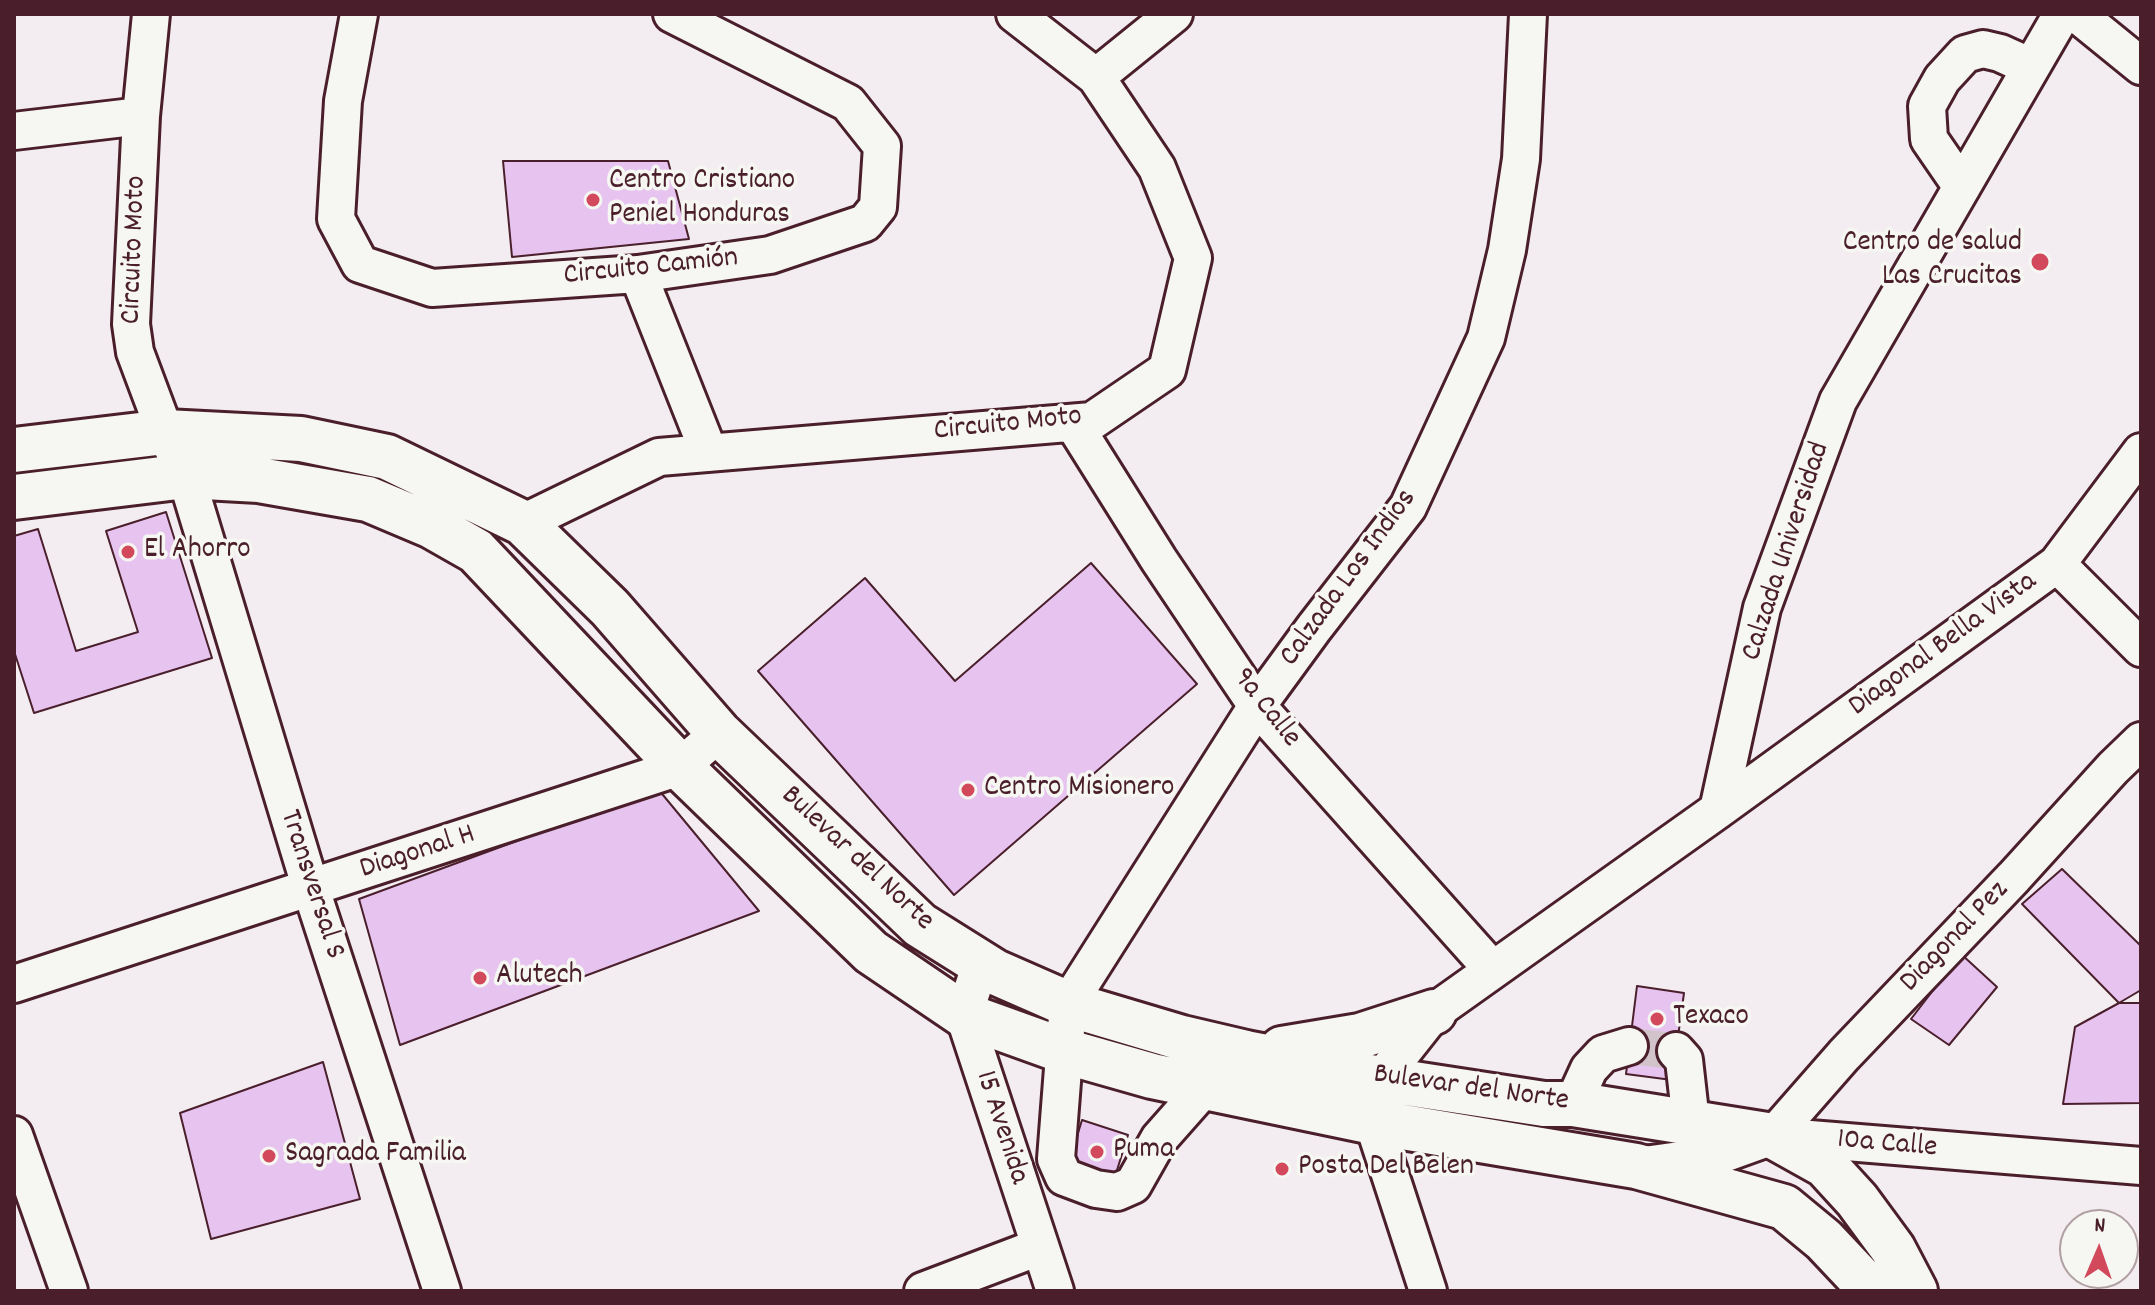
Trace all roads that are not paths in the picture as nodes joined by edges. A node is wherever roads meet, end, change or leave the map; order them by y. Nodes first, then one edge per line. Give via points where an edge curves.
1 (151, 14) edge
2 (359, 14) edge
3 (672, 14) edge
4 (1015, 14) edge
5 (1174, 14) edge
6 (1528, 14) edge
7 (2062, 14) edge
8 (2077, 14) edge
9 (2141, 66) edge
10 (2031, 67) junction
11 (1096, 77) junction
12 (141, 116) junction
13 (14, 131) edge
14 (1962, 187) junction
15 (638, 274) junction
16 (1073, 423) junction
17 (165, 432) junction
18 (14, 450) edge
19 (2141, 452) edge
20 (709, 453) junction
21 (186, 476) junction
22 (14, 497) edge
23 (523, 523) junction
24 (2057, 564) junction
25 (2141, 648) edge
26 (1257, 706) junction
27 (719, 733) junction
28 (2141, 741) edge
29 (680, 767) junction
30 (1718, 810) junction
31 (311, 889) junction
32 (981, 963) junction
33 (1492, 969) junction
34 (14, 984) edge
35 (1068, 1004) junction
36 (1434, 1012) junction
37 (964, 1015) junction
38 (1629, 1046) tunnel mouth
39 (1064, 1051) junction
40 (1676, 1051) dead end
41 (1221, 1062) junction
42 (1381, 1079) junction
43 (1573, 1104) junction
44 (1373, 1122) junction
45 (1691, 1122) junction
46 (14, 1135) edge
47 (1773, 1136) junction
48 (1636, 1166) junction
49 (2141, 1166) edge
50 (1039, 1247) junction
51 (69, 1291) edge
52 (442, 1291) edge
53 (923, 1291) edge
54 (1055, 1291) edge
55 (1428, 1291) edge
56 (1872, 1291) edge
57 (1915, 1291) edge

1 - 12 street, Circuito Moto
2 - 15 street, Circuito Camión via 343,101 336,219 360,264 432,288
3 - 15 street, Circuito Camión via 848,103 882,146 878,207 865,223 770,255
4 - 11 street, Circuito Moto
5 - 11 street
6 - 26 street, Calzada Los Indios via 1521,159 1486,338 1408,507
7 - 10 street, Calzada Universidad
8 - 9 street
10 - 14 street, Calzada Universidad
10 - 14 street via 1983,49 1965,54 1942,79 1927,106 1929,139
11 - 16 street, Circuito Moto via 1157,168 1193,258 1167,370 1092,421
12 - 13 street
12 - 17 street, Circuito Moto via 131,324 135,352
14 - 30 street, Calzada Universidad via 1838,401 1762,608
15 - 20 street
16 - 20 street, Circuito Moto
16 - 26 street, 9a Calle
17 - 18 main road, Bulevar del Norte
17 - 21 street, Circuito Moto
17 - 23 main road, Bulevar del Norte via 301,439 387,457
19 - 24 street, Diagonal Bella Vista
20 - 23 street, Circuito Moto via 659,457
21 - 22 main road, Bulevar del Norte
21 - 29 main road, Bulevar del Norte via 259,480 368,499 476,551
21 - 31 street, Transversal S
23 - 27 main road, Bulevar del Norte via 610,608
24 - 25 street
24 - 30 street, Diagonal Bella Vista
26 - 33 street, 9a Calle
26 - 35 street, Calzada Los Indios
27 - 29 street, Diagonal H
27 - 32 main road, Bulevar del Norte via 920,925
28 - 47 street, Diagonal Pez
29 - 31 street, Diagonal H
29 - 37 main road, Bulevar del Norte via 871,952
30 - 33 street
31 - 34 street, Diagonal H
31 - 52 street, Transversal S
32 - 35 main road, Bulevar del Norte
32 - 37 street
33 - 36 street
35 - 39 street, Calzada Los Indios
35 - 41 main road, Bulevar del Norte
36 - 41 main road via 1360,1036
36 - 42 street
37 - 39 main road, Bulevar del Norte
37 - 50 street, 15 Avenida
38 - 43 street via 1603,1054 1589,1069
39 - 41 main road, Bulevar del Norte via 1152,1076
39 - 41 street, Calzada Los Indios via 1056,1159 1064,1177 1117,1192 1133,1185 1159,1139
40 - 45 street via 1684,1060
41 - 42 main road, Bulevar del Norte
41 - 44 main road, Bulevar del Norte
42 - 43 main road, Bulevar del Norte
42 - 44 street
43 - 45 main road, Bulevar del Norte
44 - 48 main road, Bulevar del Norte
44 - 55 street
45 - 47 main road, Bulevar del Norte
46 - 51 street
47 - 48 street, 10a Calle via 1723,1154
47 - 49 street, 10a Calle
47 - 57 main road, Bulevar del Norte via 1825,1165 1893,1249
48 - 56 main road, Bulevar del Norte via 1784,1207
50 - 53 street
50 - 54 street, 15 Avenida

